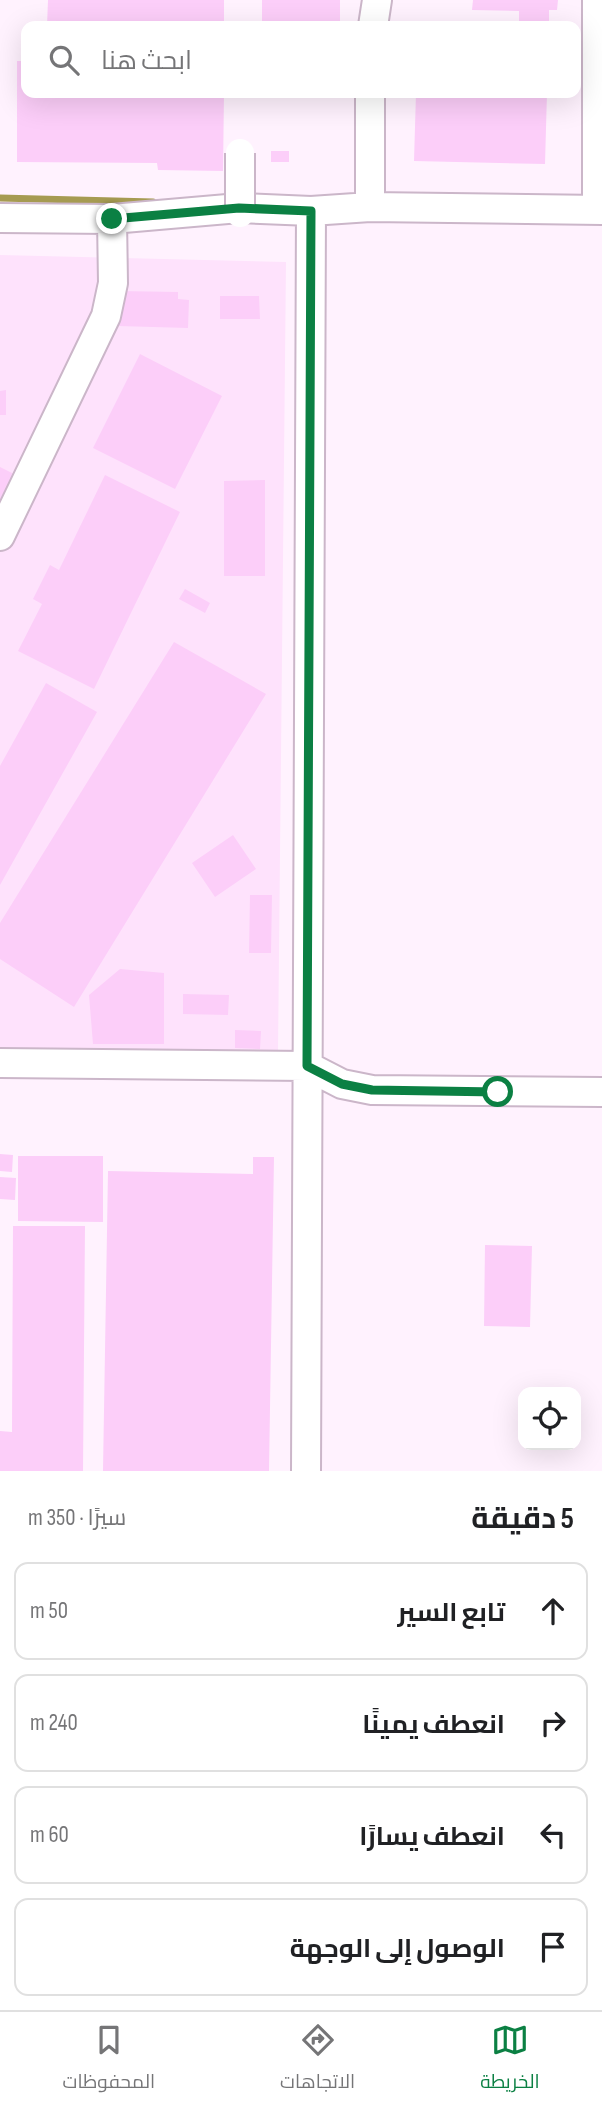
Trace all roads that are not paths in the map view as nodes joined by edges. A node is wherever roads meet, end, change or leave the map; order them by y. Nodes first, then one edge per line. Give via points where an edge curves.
1 (377, 0) edge
2 (597, 0) edge
3 (374, 21) edge
4 (370, 98) edge
5 (240, 153) dead end
6 (370, 207) junction
7 (240, 210) junction
8 (599, 210) edge
9 (311, 211) junction
10 (0, 218) edge
11 (112, 219) junction
12 (0, 536) edge
13 (0, 1063) edge
14 (307, 1066) junction
15 (602, 1092) edge
16 (306, 1471) edge

1 - 3 street
2 - 8 street
4 - 6 street
5 - 7 street, bridge
6 - 8 street
6 - 9 street
7 - 9 street
7 - 11 street
9 - 14 street
10 - 11 street
11 - 12 street via 113,283 106,316
13 - 14 street
14 - 15 street via 342,1084 372,1090
14 - 16 street

